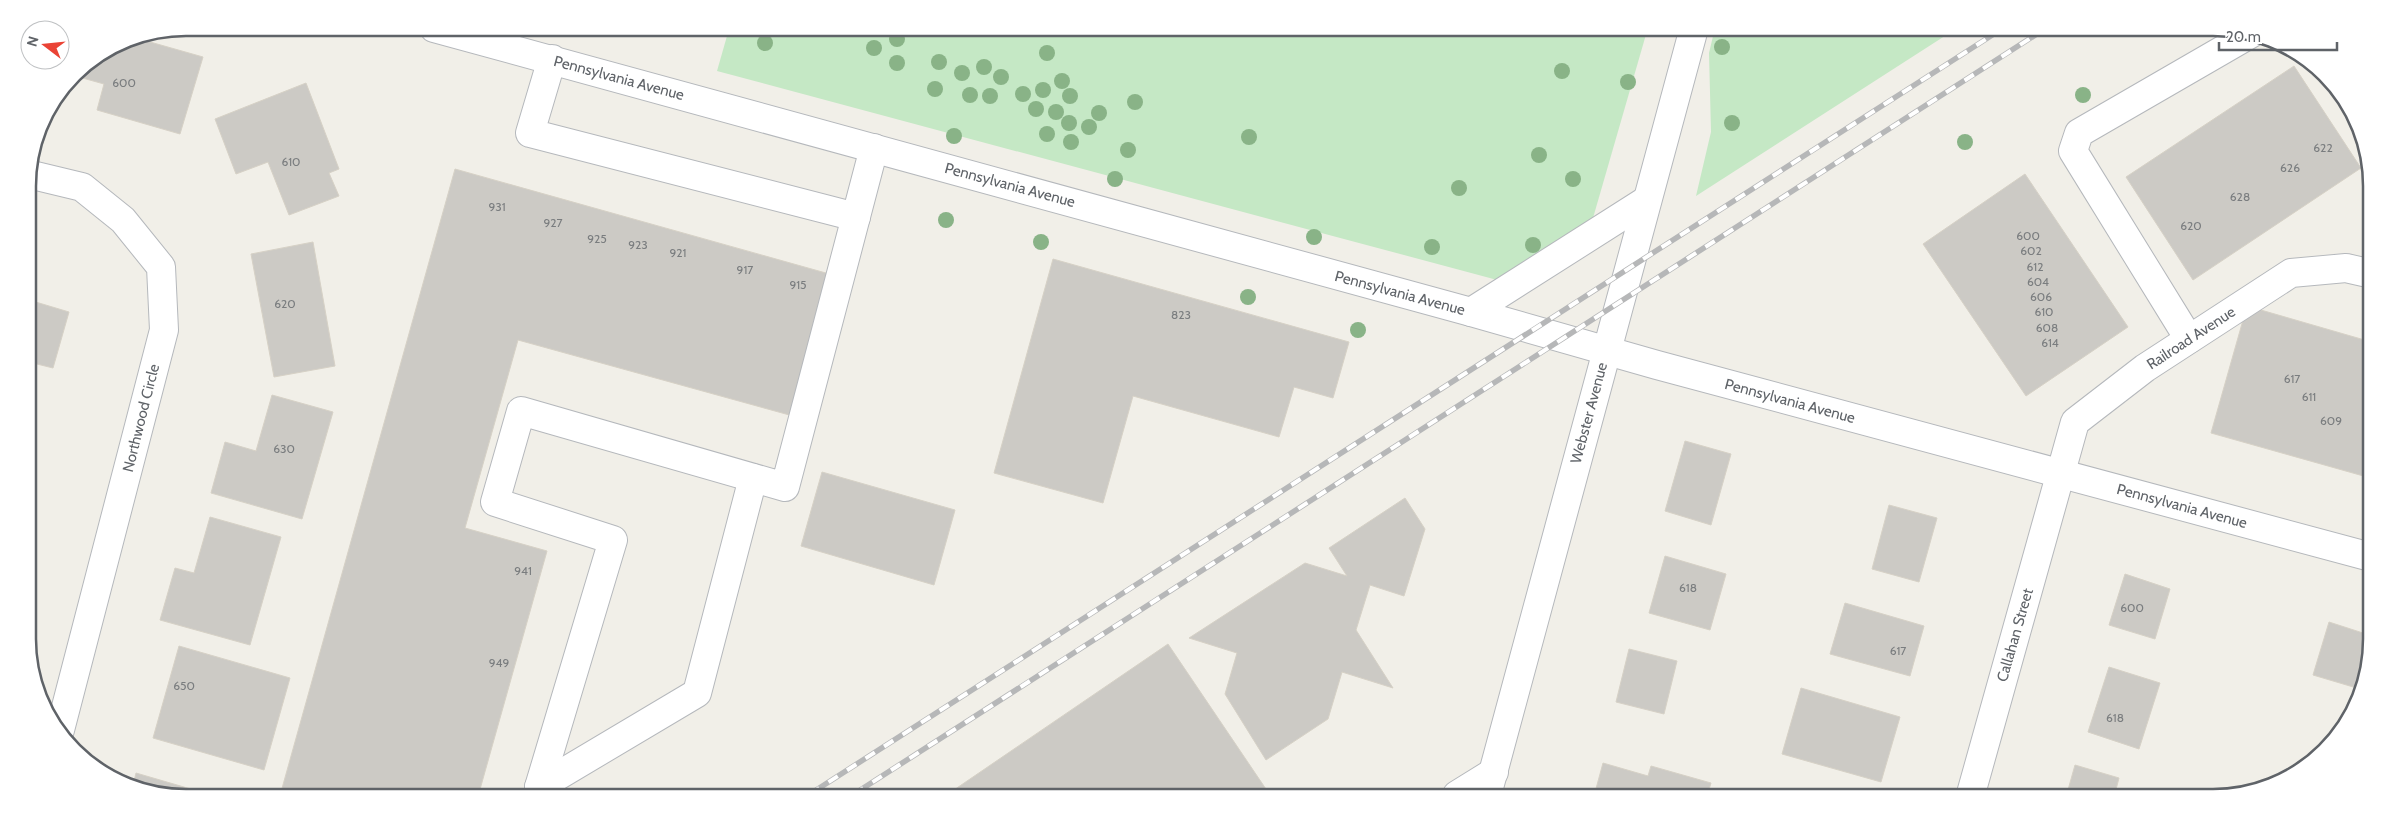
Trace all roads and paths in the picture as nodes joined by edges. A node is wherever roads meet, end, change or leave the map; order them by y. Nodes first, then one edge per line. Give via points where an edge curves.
1 (1692, 36) edge
2 (481, 37) edge
3 (2241, 39) edge
4 (552, 59) junction
5 (874, 148) junction
6 (37, 176) edge
7 (1647, 200) junction
8 (856, 217) junction
9 (2363, 272) edge
10 (1471, 312) junction
11 (2189, 339) junction
12 (1606, 351) junction
13 (2060, 474) junction
14 (753, 478) junction
15 (2363, 555) edge
16 (62, 723) edge
17 (1491, 783) edge
18 (1476, 788) edge
19 (1972, 788) edge

1 - 7 street, Webster Avenue
2 - 4 street, Pennsylvania Avenue
3 - 11 street via 2079,133 2073,151
4 - 5 street, Pennsylvania Avenue
4 - 8 street via 530,133
5 - 8 street
5 - 10 street, Pennsylvania Avenue
6 - 16 street, Northwood Circle via 82,188 123,220 161,267 164,330
7 - 10 street
7 - 12 street, Webster Avenue
8 - 14 street via 785,487
9 - 11 street, Railroad Avenue via 2346,268 2291,273
10 - 12 street, Pennsylvania Avenue
11 - 13 street, Railroad Avenue via 2075,422
12 - 13 street, Pennsylvania Avenue
12 - 17 street, Webster Avenue
13 - 15 street, Pennsylvania Avenue
13 - 19 street, Callahan Street
14 - 14 street via 697,693 539,787 613,540 495,502 520,411
17 - 18 street

